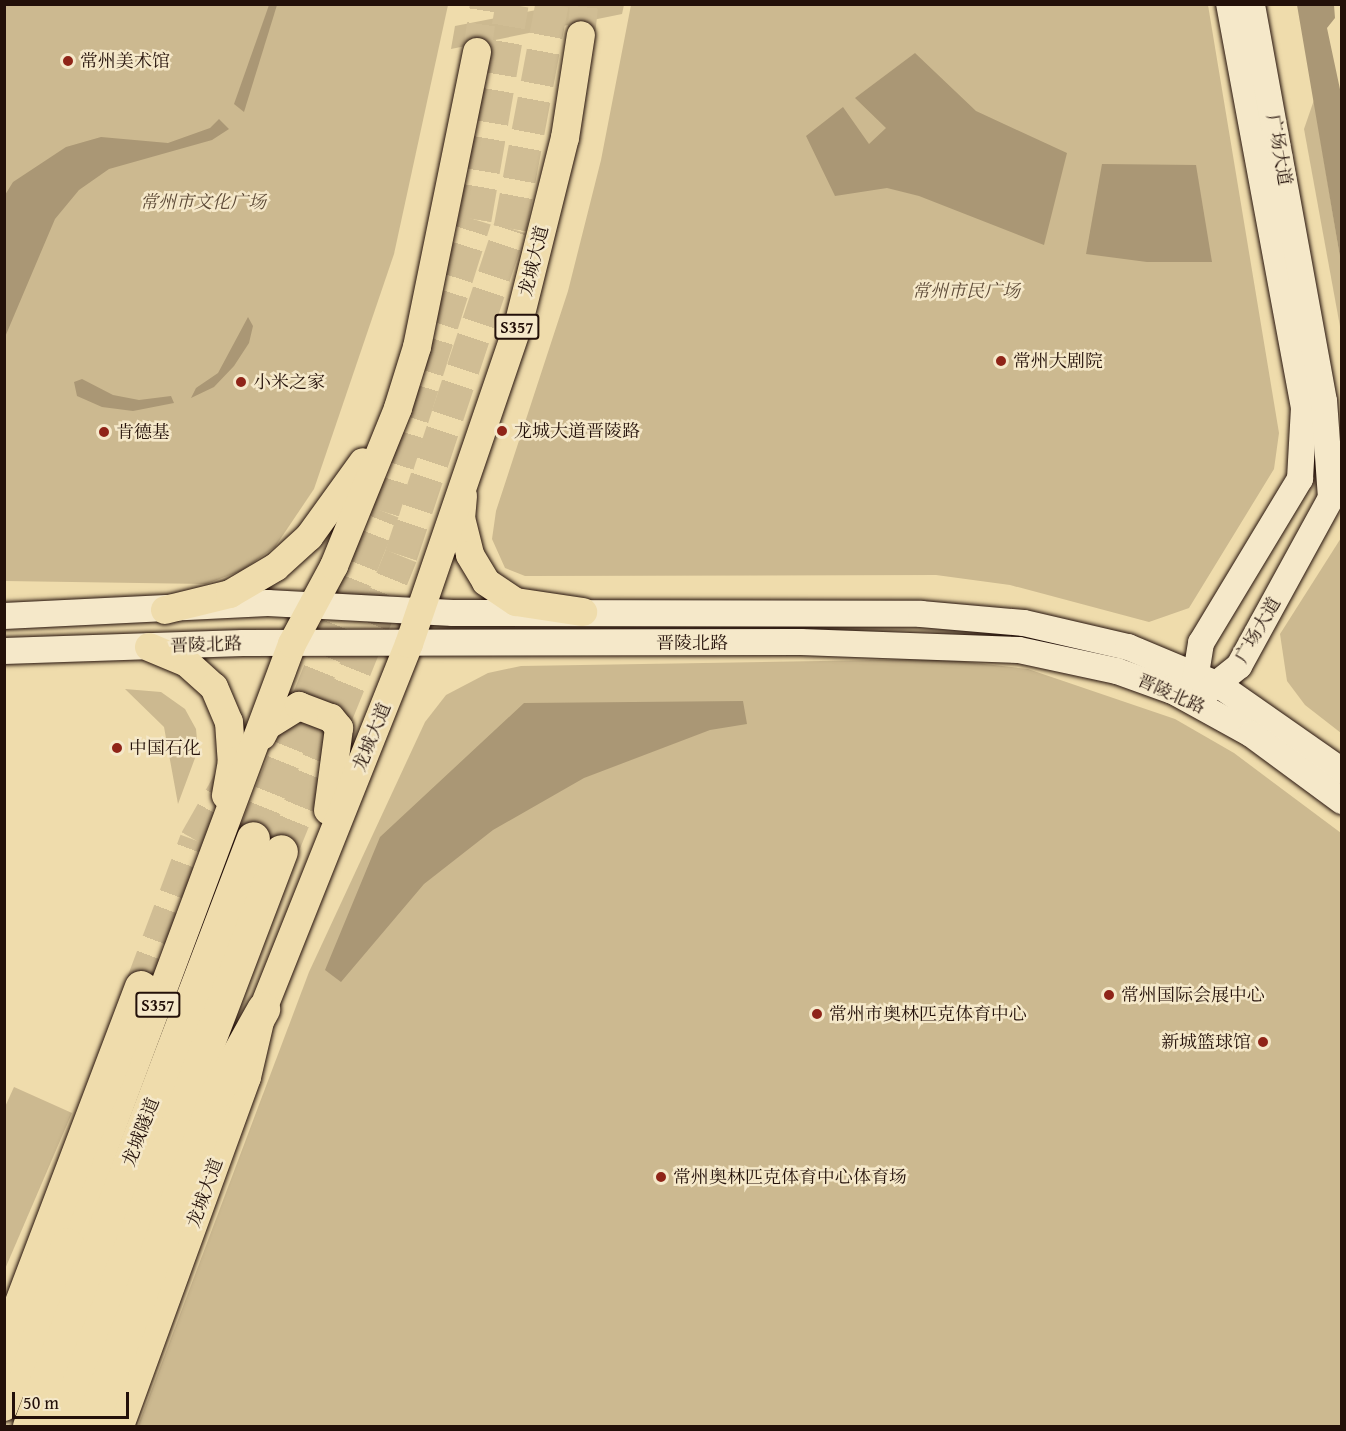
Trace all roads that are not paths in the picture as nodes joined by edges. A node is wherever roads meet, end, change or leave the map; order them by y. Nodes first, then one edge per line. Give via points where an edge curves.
1 (1229, 4) edge
2 (1252, 4) edge
3 (581, 35) tunnel mouth
4 (477, 52) tunnel mouth
5 (1311, 328) junction
6 (1341, 385) edge
7 (398, 408) junction
8 (1304, 408) junction
9 (1338, 458) edge
10 (465, 471) junction
11 (1300, 479) junction
12 (1341, 511) edge
13 (1301, 553) junction
14 (1227, 603) junction
15 (315, 606) junction
16 (165, 610) junction
17 (420, 610) junction
18 (583, 612) junction
19 (4, 616) edge
20 (1261, 626) junction
21 (292, 644) junction
22 (409, 644) junction
23 (148, 647) junction
24 (4, 651) edge
25 (1202, 688) junction
26 (258, 744) junction
27 (1341, 771) edge
28 (1341, 801) edge
29 (214, 858) junction
30 (313, 882) junction
31 (141, 987) tunnel mouth
32 (263, 1009) junction
33 (68, 1244) junction
34 (4, 1347) edge
35 (4, 1407) edge
36 (11, 1426) edge
37 (29, 1426) edge
38 (62, 1426) edge
39 (90, 1426) edge
40 (120, 1426) edge

1 - 8 main road, 广场大道
2 - 5 main road, 广场大道
3 - 10 main road, 龙城大道 / S357 via 565,138 519,322
4 - 7 main road, S357 via 417,346
5 - 6 main road
5 - 9 main road, 广场大道
7 - 15 main road, S357
7 - 16 main road via 309,537 276,567 230,594
8 - 9 main road
8 - 11 main road, 广场大道
9 - 11 main road
9 - 13 main road, 广场大道 via 1331,498
10 - 17 main road, 龙城大道 / S357
10 - 18 main road via 461,518 470,555 486,582 516,603
11 - 14 main road, 广场大道
12 - 13 main road
13 - 20 main road, 广场大道
14 - 20 main road via 1229,623 1242,633
14 - 25 main road, 广场大道 via 1202,643
15 - 16 main road, 晋陵北路
15 - 17 main road, 晋陵北路
15 - 21 main road, S357
16 - 19 main road, 晋陵北路
17 - 18 main road, 晋陵北路
17 - 22 main road, 龙城大道 / S357
18 - 25 main road, 晋陵北路 via 921,614 1024,623 1128,647
20 - 25 main road, 广场大道 via 1239,666
21 - 22 main road, 晋陵北路
21 - 23 main road, 晋陵北路
21 - 26 main road, S357
22 - 25 main road, 晋陵北路 via 907,642 1019,650
22 - 30 main road, 龙城大道 / S357
23 - 24 main road, 晋陵北路
23 - 29 main road via 187,663 214,687 229,722 232,761
25 - 27 main road, 晋陵北路
25 - 28 main road, 晋陵北路 via 1251,734
26 - 29 main road, S357
26 - 30 main road via 267,726 299,706 331,718 339,728 338,763
29 - 33 main road, S357
30 - 32 main road, 龙城大道 / S357
31 - 34 highway
32 - 39 highway via 218,1090
32 - 40 main road, 龙城大道 / S357 via 247,1077
33 - 35 main road, S357
33 - 36 highway
37 - 38 highway, 龙城隧道 via 267,845

